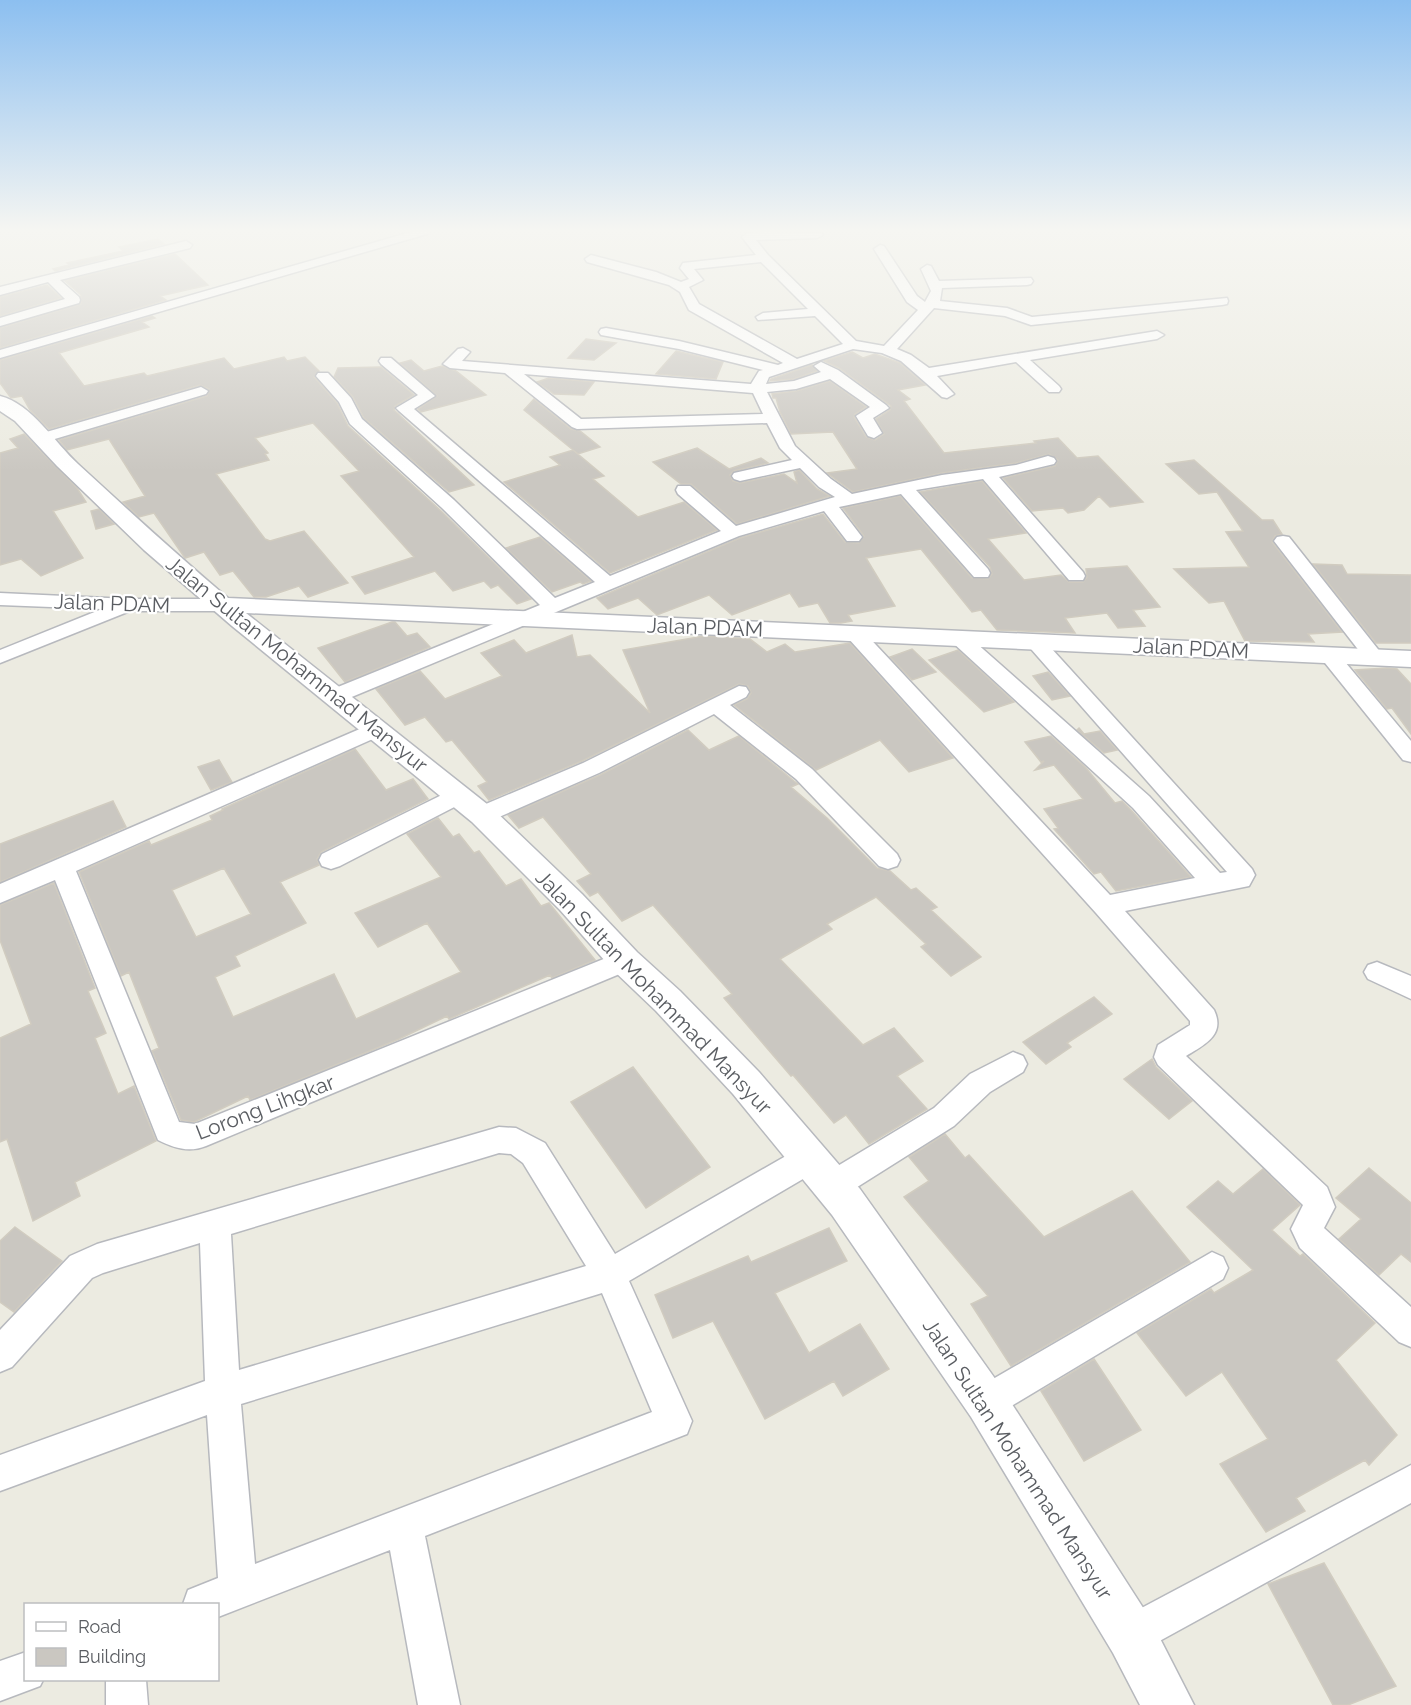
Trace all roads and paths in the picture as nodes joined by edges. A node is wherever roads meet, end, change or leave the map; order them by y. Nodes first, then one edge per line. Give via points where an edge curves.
1 (36, 312) edge
2 (147, 312) edge
3 (703, 312) edge
4 (819, 312) joint
5 (922, 312) edge
6 (1001, 312) edge
7 (1121, 312) edge
8 (763, 317) dead end
9 (0, 322) edge
10 (606, 332) dead end
11 (1157, 335) dead end
12 (852, 345) junction
13 (888, 350) junction
14 (463, 352) dead end
15 (0, 354) edge
16 (1019, 358) junction
17 (802, 360) junction
18 (386, 361) dead end
19 (777, 369) junction
20 (510, 370) junction
21 (926, 373) junction
22 (833, 374) junction
23 (323, 376) dead end
24 (758, 389) junction
25 (1054, 389) dead end
26 (201, 391) dead end
27 (947, 394) dead end
28 (0, 402) edge
29 (771, 418) junction
30 (35, 430) junction
31 (874, 433) dead end
32 (1048, 461) dead end
33 (802, 463) junction
34 (987, 474) junction
35 (740, 476) dead end
36 (905, 488) junction
37 (684, 490) dead end
38 (849, 500) junction
39 (828, 504) junction
40 (733, 532) junction
41 (853, 537) dead end
42 (1283, 541) dead end
43 (981, 573) dead end
44 (1076, 576) dead end
45 (607, 583) junction
46 (0, 598) edge
47 (129, 605) junction
48 (224, 605) junction
49 (553, 607) junction
50 (523, 620) junction
51 (855, 634) junction
52 (959, 638) junction
53 (1034, 641) junction
54 (1328, 654) junction
55 (0, 657) edge
56 (1374, 657) junction
57 (1411, 659) edge
58 (738, 692) dead end
59 (335, 696) junction
60 (715, 704) junction
61 (376, 729) junction
62 (1411, 755) edge
63 (470, 805) junction
64 (331, 860) dead end
65 (888, 860) dead end
66 (62, 867) junction
67 (1214, 883) junction
68 (0, 894) edge
69 (1105, 906) junction
70 (625, 961) junction
71 (1377, 972) dead end
72 (1411, 988) edge
73 (1013, 1064) dead end
74 (809, 1159) junction
75 (832, 1186) junction
76 (215, 1224) junction
77 (1212, 1268) dead end
78 (610, 1275) junction
79 (1411, 1331) edge
80 (0, 1355) edge
81 (223, 1392) junction
82 (986, 1402) junction
83 (0, 1473) edge
84 (1411, 1483) edge
85 (404, 1527) junction
86 (238, 1590) junction
87 (207, 1603) edge
88 (1131, 1635) junction
89 (24, 1673) edge
90 (0, 1681) edge
91 (126, 1681) edge
92 (127, 1705) edge
93 (439, 1705) edge
94 (1168, 1705) edge

1 - 9 street
2 - 15 street
3 - 17 street
4 - 8 street
4 - 12 street
5 - 13 street
6 - 7 street via 1031,321
10 - 19 street
11 - 16 street
12 - 13 street
12 - 17 street
13 - 21 street via 914,362
14 - 20 street via 450,364
16 - 21 street
16 - 25 street
17 - 19 street
17 - 22 street
18 - 45 street via 428,396 404,408
19 - 24 street via 764,374
20 - 24 street
20 - 29 street via 577,424
21 - 27 street
22 - 24 street via 796,385
22 - 31 street via 881,408 864,416
23 - 49 street via 346,401 355,421 448,504
24 - 29 street
26 - 30 street
28 - 30 street, Jalan Sultan Mohammad Mansyur
29 - 33 street via 788,448
30 - 48 street, Jalan Sultan Mohammad Mansyur via 152,545
32 - 34 street
33 - 35 street
33 - 38 street
34 - 36 street
34 - 44 street
36 - 38 street
36 - 43 street
37 - 40 street
38 - 39 street
39 - 40 street
39 - 41 street
40 - 45 street
42 - 56 street
45 - 49 street
46 - 47 street, Jalan PDAM
47 - 48 street, Jalan PDAM
47 - 55 street
48 - 50 street, Jalan PDAM
48 - 59 street, Jalan Sultan Mohammad Mansyur
49 - 50 street
50 - 51 street, Jalan PDAM
50 - 59 street
51 - 52 street, Jalan PDAM
51 - 69 street
52 - 53 street, Jalan PDAM
52 - 67 street via 1141,802
53 - 54 street, Jalan PDAM
53 - 67 street via 1243,875 1240,880
54 - 56 street, Jalan PDAM
54 - 62 street
56 - 57 street, Jalan PDAM
58 - 60 street
59 - 61 street, Jalan Sultan Mohammad Mansyur
60 - 63 street via 591,768
60 - 65 street via 804,774
61 - 63 street, Jalan Sultan Mohammad Mansyur
61 - 66 street
63 - 64 street
63 - 70 street, Jalan Sultan Mohammad Mansyur via 571,902
66 - 68 street
66 - 70 street, Lorong Lihgkar via 168,1131 178,1136 196,1137
67 - 69 street
69 - 79 street via 1204,1018 1203,1031 1168,1053 1171,1062 1316,1197 1319,1207 1307,1229 1311,1237
70 - 74 street, Jalan Sultan Mohammad Mansyur via 668,1000 746,1083
71 - 72 street
73 - 75 street via 980,1083 944,1117
74 - 75 street, Jalan Sultan Mohammad Mansyur
74 - 78 street
75 - 82 street, Jalan Sultan Mohammad Mansyur
76 - 78 street via 499,1140 516,1141 534,1154
76 - 80 street via 97,1258 81,1267
76 - 81 street
77 - 82 street
78 - 81 street
78 - 85 street via 674,1421
81 - 83 street
81 - 86 street
82 - 88 street, Jalan Sultan Mohammad Mansyur
84 - 88 street
85 - 86 street
85 - 93 street
86 - 87 street
88 - 94 street, Jalan Sultan Mohammad Mansyur
89 - 90 street
91 - 92 street

